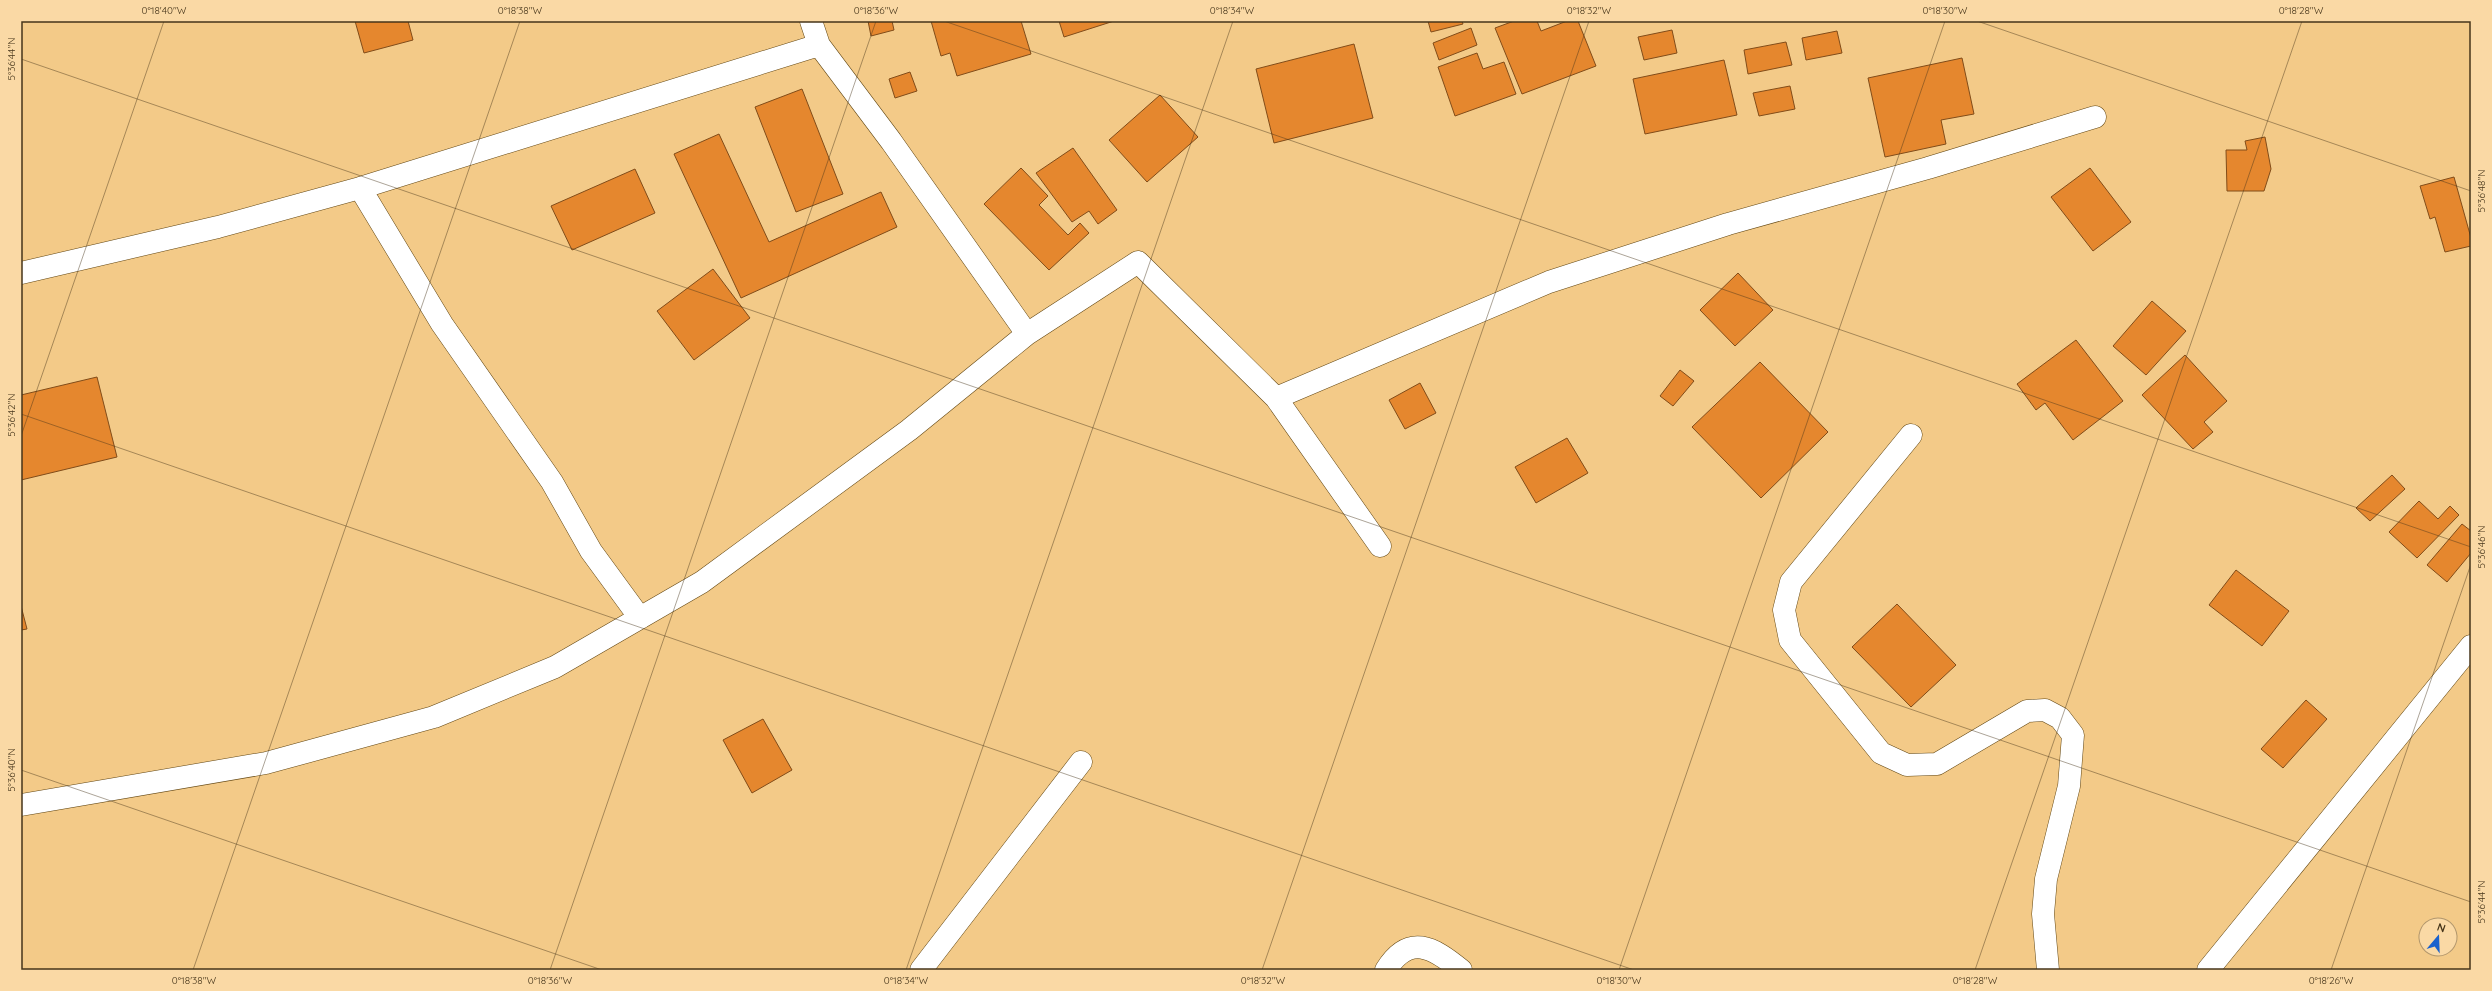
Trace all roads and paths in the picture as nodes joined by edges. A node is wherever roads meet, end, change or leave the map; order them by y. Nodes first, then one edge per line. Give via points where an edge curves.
1 (812, 21) edge
2 (819, 45) junction
3 (2095, 116) dead end
4 (360, 188) junction
5 (21, 273) edge
6 (1027, 334) junction
7 (1276, 398) junction
8 (1911, 435) dead end
9 (1380, 546) dead end
10 (640, 618) junction
11 (2471, 646) edge
12 (1081, 762) dead end
13 (21, 805) edge
14 (922, 970) edge
15 (1386, 970) edge
16 (1461, 970) edge
17 (2048, 970) edge
18 (2208, 970) edge

1 - 2 street
2 - 4 street
2 - 6 street via 891,141
3 - 7 street via 1928,168 1728,224 1549,282
4 - 5 street via 218,227
4 - 10 street via 442,324 552,482 591,551
6 - 7 street via 1138,262
6 - 10 street via 909,430 746,550 702,582
7 - 9 street
8 - 17 street via 1791,582 1784,610 1790,640 1881,753 1907,765 1937,764 2027,711 2045,710 2060,718 2073,735 2069,786 2046,879 2043,914
10 - 13 street via 555,667 434,717 266,764
11 - 18 street
12 - 14 street
15 - 16 street via 1395,956 1403,950 1421,946 1440,953

